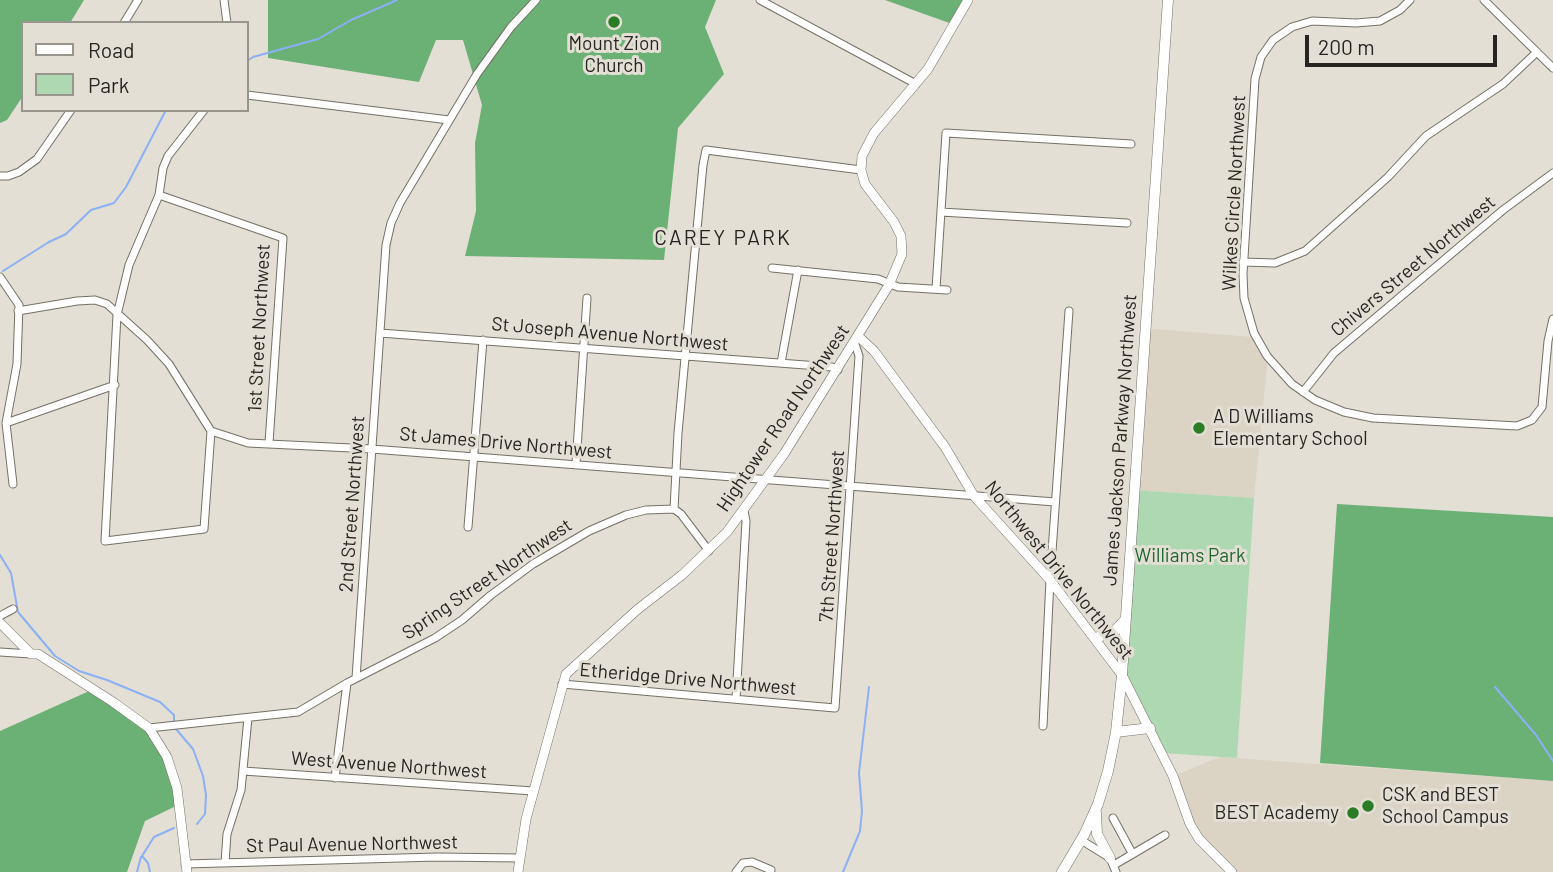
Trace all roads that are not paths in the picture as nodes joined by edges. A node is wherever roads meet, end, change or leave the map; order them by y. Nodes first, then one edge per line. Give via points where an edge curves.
1 (138, 0) edge
2 (224, 0) edge
3 (536, 0) edge
4 (760, 0) edge
5 (968, 0) edge
6 (1168, 0) edge
7 (1410, 0) edge
8 (1484, 0) edge
9 (125, 21) edge
10 (227, 21) edge
11 (1537, 52) junction
12 (1553, 68) edge
13 (916, 84) junction
14 (248, 95) edge
15 (70, 112) edge
16 (202, 112) edge
17 (449, 120) junction
18 (1132, 144) dead end
19 (861, 170) junction
20 (1553, 173) edge
21 (0, 176) edge
22 (159, 195) junction
23 (941, 212) junction
24 (1127, 223) dead end
25 (1243, 262) junction
26 (772, 268) dead end
27 (798, 270) junction
28 (0, 277) edge
29 (889, 285) junction
30 (936, 289) junction
31 (947, 290) dead end
32 (587, 298) dead end
33 (18, 311) junction
34 (1069, 311) dead end
35 (117, 315) junction
36 (1553, 319) edge
37 (380, 333) junction
38 (483, 340) junction
39 (857, 340) junction
40 (584, 348) junction
41 (686, 356) junction
42 (781, 363) junction
43 (838, 370) junction
44 (115, 385) junction
45 (1303, 392) junction
46 (6, 423) junction
47 (211, 431) junction
48 (269, 443) junction
49 (372, 449) junction
50 (474, 457) junction
51 (576, 464) junction
52 (677, 473) junction
53 (767, 480) junction
54 (13, 484) dead end
55 (852, 487) junction
56 (974, 496) junction
57 (1055, 502) junction
58 (674, 509) junction
59 (744, 511) junction
60 (468, 527) dead end
61 (709, 551) junction
62 (1050, 580) junction
63 (13, 609) dead end
64 (0, 616) edge
65 (1126, 620) junction
66 (0, 623) edge
67 (1096, 638) junction
68 (0, 652) edge
69 (31, 654) junction
70 (1122, 675) junction
71 (356, 678) junction
72 (346, 683) junction
73 (562, 684) junction
74 (736, 699) junction
75 (811, 706) joint
76 (248, 718) junction
77 (1043, 726) dead end
78 (149, 728) junction
79 (1150, 729) junction
80 (1116, 732) junction
81 (243, 771) junction
82 (335, 778) junction
83 (533, 791) junction
84 (1096, 807) junction
85 (1113, 818) dead end
86 (1165, 835) dead end
87 (1081, 841) junction
88 (1132, 853) junction
89 (520, 858) junction
90 (225, 863) junction
91 (1113, 865) edge
92 (186, 868) edge
93 (771, 870) edge
94 (518, 872) edge
95 (736, 872) edge
96 (1062, 872) edge
97 (1232, 872) edge

1 - 9 street
2 - 10 street
3 - 17 street, 2nd Street Northwest via 491,53
4 - 13 street
5 - 13 street
6 - 65 main road, James Jackson Parkway Northwest
7 - 25 street, Wilkes Circle Northwest via 1380,21 1302,23 1266,48 1255,79
8 - 11 street
11 - 12 street
11 - 25 street via 1503,84 1426,136 1388,177 1305,251 1275,262
13 - 19 street via 874,133 862,156
14 - 17 street
15 - 21 street via 37,159 19,172
16 - 22 street via 168,156
17 - 37 street, 2nd Street Northwest via 391,223
18 - 23 street via 946,133
19 - 29 street, Hightower Road Northwest via 865,184 901,236 902,254
19 - 41 street via 706,150
20 - 45 street, Chivers Street Northwest via 1334,354
22 - 35 street via 130,265
22 - 48 street, 1st Street Northwest via 283,238
23 - 24 street
23 - 30 street
25 - 45 street, Wilkes Circle Northwest via 1244,298 1254,333 1275,366
26 - 27 street
27 - 29 street via 878,279
27 - 42 street
28 - 33 street via 19,305
29 - 30 street
29 - 39 street, Hightower Road Northwest
30 - 31 street
32 - 40 street
33 - 35 street via 94,300 107,304
33 - 46 street via 17,365
34 - 57 street
35 - 44 street
35 - 47 street via 169,364
36 - 45 street, Wilkes Circle Northwest via 1542,407 1525,425 1359,416
37 - 38 street, St Joseph Avenue Northwest
37 - 49 street, 2nd Street Northwest
38 - 40 street, St Joseph Avenue Northwest
38 - 50 street
39 - 43 street, Hightower Road Northwest
39 - 55 street, 7th Street Northwest
39 - 56 street, Northwest Drive Northwest via 874,351 945,447
40 - 41 street, St Joseph Avenue Northwest
40 - 51 street
41 - 42 street, St Joseph Avenue Northwest
41 - 52 street
42 - 43 street, St Joseph Avenue Northwest
43 - 53 street, Hightower Road Northwest
44 - 46 street
44 - 47 street via 105,541 204,529
46 - 54 street
47 - 48 street, St James Drive Northwest via 248,443
48 - 49 street, St James Drive Northwest
49 - 50 street, St James Drive Northwest
49 - 71 street, 2nd Street Northwest
50 - 51 street, St James Drive Northwest
50 - 60 street
51 - 52 street, St James Drive Northwest
52 - 53 street, St James Drive Northwest
52 - 58 street
53 - 55 street, St James Drive Northwest
53 - 59 street, Hightower Road Northwest
55 - 56 street, St James Drive Northwest
55 - 75 street, 7th Street Northwest via 835,708
56 - 57 street, St James Drive Northwest
56 - 62 street, Northwest Drive Northwest
57 - 62 street
58 - 61 street
58 - 71 street, Spring Street Northwest via 626,515 589,531 533,564 435,638
59 - 61 street, Hightower Road Northwest
59 - 74 street
61 - 73 street, Hightower Road Northwest via 573,666
62 - 67 street, Northwest Drive Northwest
62 - 77 street
63 - 64 street
65 - 67 main road via 1114,632
65 - 70 main road, James Jackson Parkway Northwest
66 - 69 street
67 - 70 street, Northwest Drive Northwest
68 - 69 street
69 - 78 street via 38,654
70 - 79 street, Northwest Drive Northwest
70 - 80 main road, James Jackson Parkway Northwest
71 - 72 street, Spring Street Northwest
72 - 76 street, Spring Street Northwest via 298,712
72 - 82 street
73 - 74 street, Etheridge Drive Northwest
73 - 83 street, Hightower Road Northwest
74 - 75 street, Etheridge Drive Northwest
76 - 78 street, Spring Street Northwest
76 - 81 street
78 - 92 street via 167,757 177,788
79 - 80 main road
79 - 97 street, Northwest Drive Northwest via 1190,824
80 - 84 main road, James Jackson Parkway Northwest
81 - 82 street, West Avenue Northwest
81 - 90 street via 227,834
82 - 83 street, West Avenue Northwest
83 - 89 street, Hightower Road Northwest
84 - 87 main road, James Jackson Parkway Northwest
84 - 91 main road via 1097,834
85 - 88 street
86 - 88 street
87 - 91 street
87 - 96 main road, James Jackson Parkway Northwest
88 - 91 street
89 - 90 street, St Paul Avenue Northwest
89 - 94 street, Hightower Road Northwest
90 - 92 street, St Paul Avenue Northwest
93 - 95 street via 752,862 743,863

